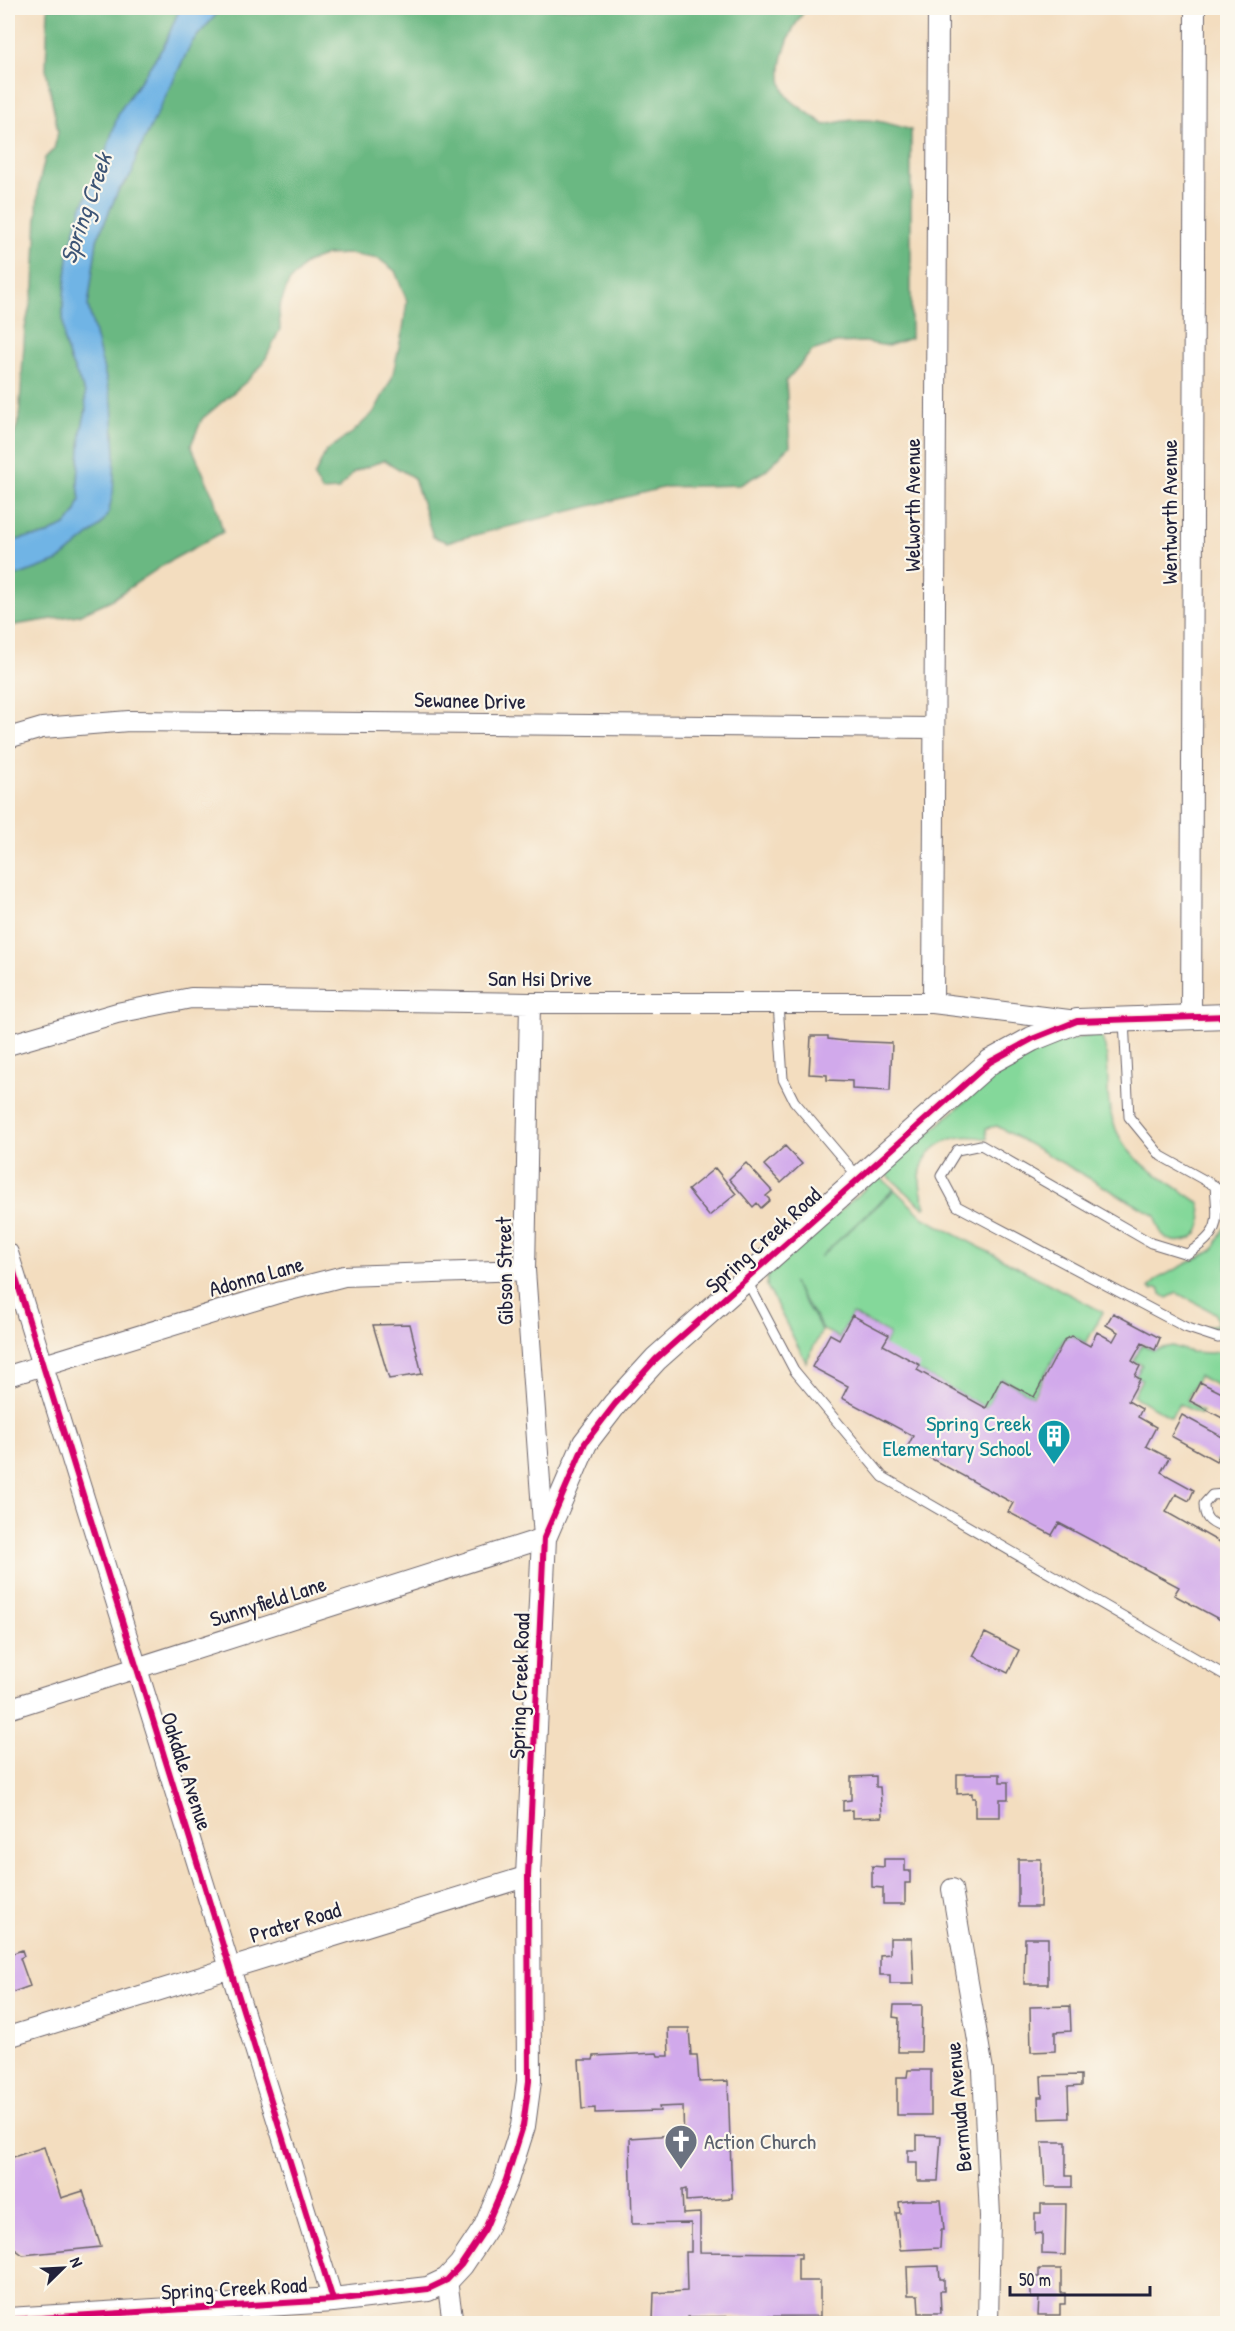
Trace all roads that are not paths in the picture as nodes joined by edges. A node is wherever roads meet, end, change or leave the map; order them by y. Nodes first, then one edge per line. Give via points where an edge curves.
1 (938, 8) edge
2 (1195, 8) edge
3 (934, 728) junction
4 (8, 738) edge
5 (530, 1003) junction
6 (778, 1003) junction
7 (933, 1003) junction
8 (1227, 1016) edge
9 (1191, 1017) junction
10 (1124, 1020) junction
11 (1077, 1021) junction
12 (8, 1046) edge
13 (859, 1178) junction
14 (1215, 1186) junction
15 (1227, 1200) edge
16 (8, 1253) edge
17 (525, 1270) junction
18 (746, 1279) junction
19 (1227, 1337) edge
20 (42, 1365) junction
21 (8, 1376) edge
22 (1227, 1497) edge
23 (1227, 1524) edge
24 (544, 1538) junction
25 (136, 1669) junction
26 (1227, 1677) edge
27 (8, 1709) edge
28 (528, 1876) junction
29 (952, 1889) dead end
30 (231, 1966) junction
31 (8, 2037) edge
32 (447, 2280) junction
33 (333, 2300) junction
34 (8, 2320) edge
35 (453, 2324) edge
36 (988, 2324) edge

1 - 3 street, Welworth Avenue
2 - 9 street, Wentworth Avenue
3 - 4 street, Sewanee Drive via 129,721 42,728
3 - 7 street, Welworth Avenue
5 - 6 street, San Hsi Drive
5 - 12 street, San Hsi Drive via 191,998 117,1012
5 - 17 street, Gibson Street
6 - 7 street, San Hsi Drive
6 - 13 lane via 783,1079 794,1101
7 - 11 street, San Hsi Drive
8 - 9 street, Spring Creek Road
9 - 10 street, Spring Creek Road
10 - 11 street, Spring Creek Road
10 - 14 lane via 1129,1117 1161,1156
11 - 13 street, Spring Creek Road via 990,1062
13 - 18 street, Spring Creek Road
14 - 15 lane
14 - 19 lane via 1218,1219 1209,1240 1187,1254 1151,1243 981,1145 957,1150 940,1176 957,1206 1185,1327 1218,1338
16 - 20 street, Oakdale Avenue
17 - 20 street, Adonna Lane via 344,1276
17 - 24 street, Gibson Street
18 - 24 street, Spring Creek Road via 656,1359 615,1404 585,1443
18 - 26 lane via 794,1370 883,1477
20 - 21 street, Adonna Lane
20 - 25 street, Oakdale Avenue
22 - 23 lane via 1212,1495 1204,1504 1204,1514 1210,1523 1221,1527
24 - 25 street, Sunnyfield Lane
24 - 28 street, Spring Creek Road
25 - 27 street, Sunnyfield Lane
25 - 30 street, Oakdale Avenue
28 - 30 street, Prater Road
28 - 32 street, Spring Creek Road via 529,2081 523,2126 485,2229
29 - 36 street, Bermuda Avenue via 983,2070 990,2216
30 - 31 street, Prater Road
30 - 33 street, Oakdale Avenue
32 - 33 street, Spring Creek Road via 428,2289
32 - 35 street
33 - 34 street, Spring Creek Road

